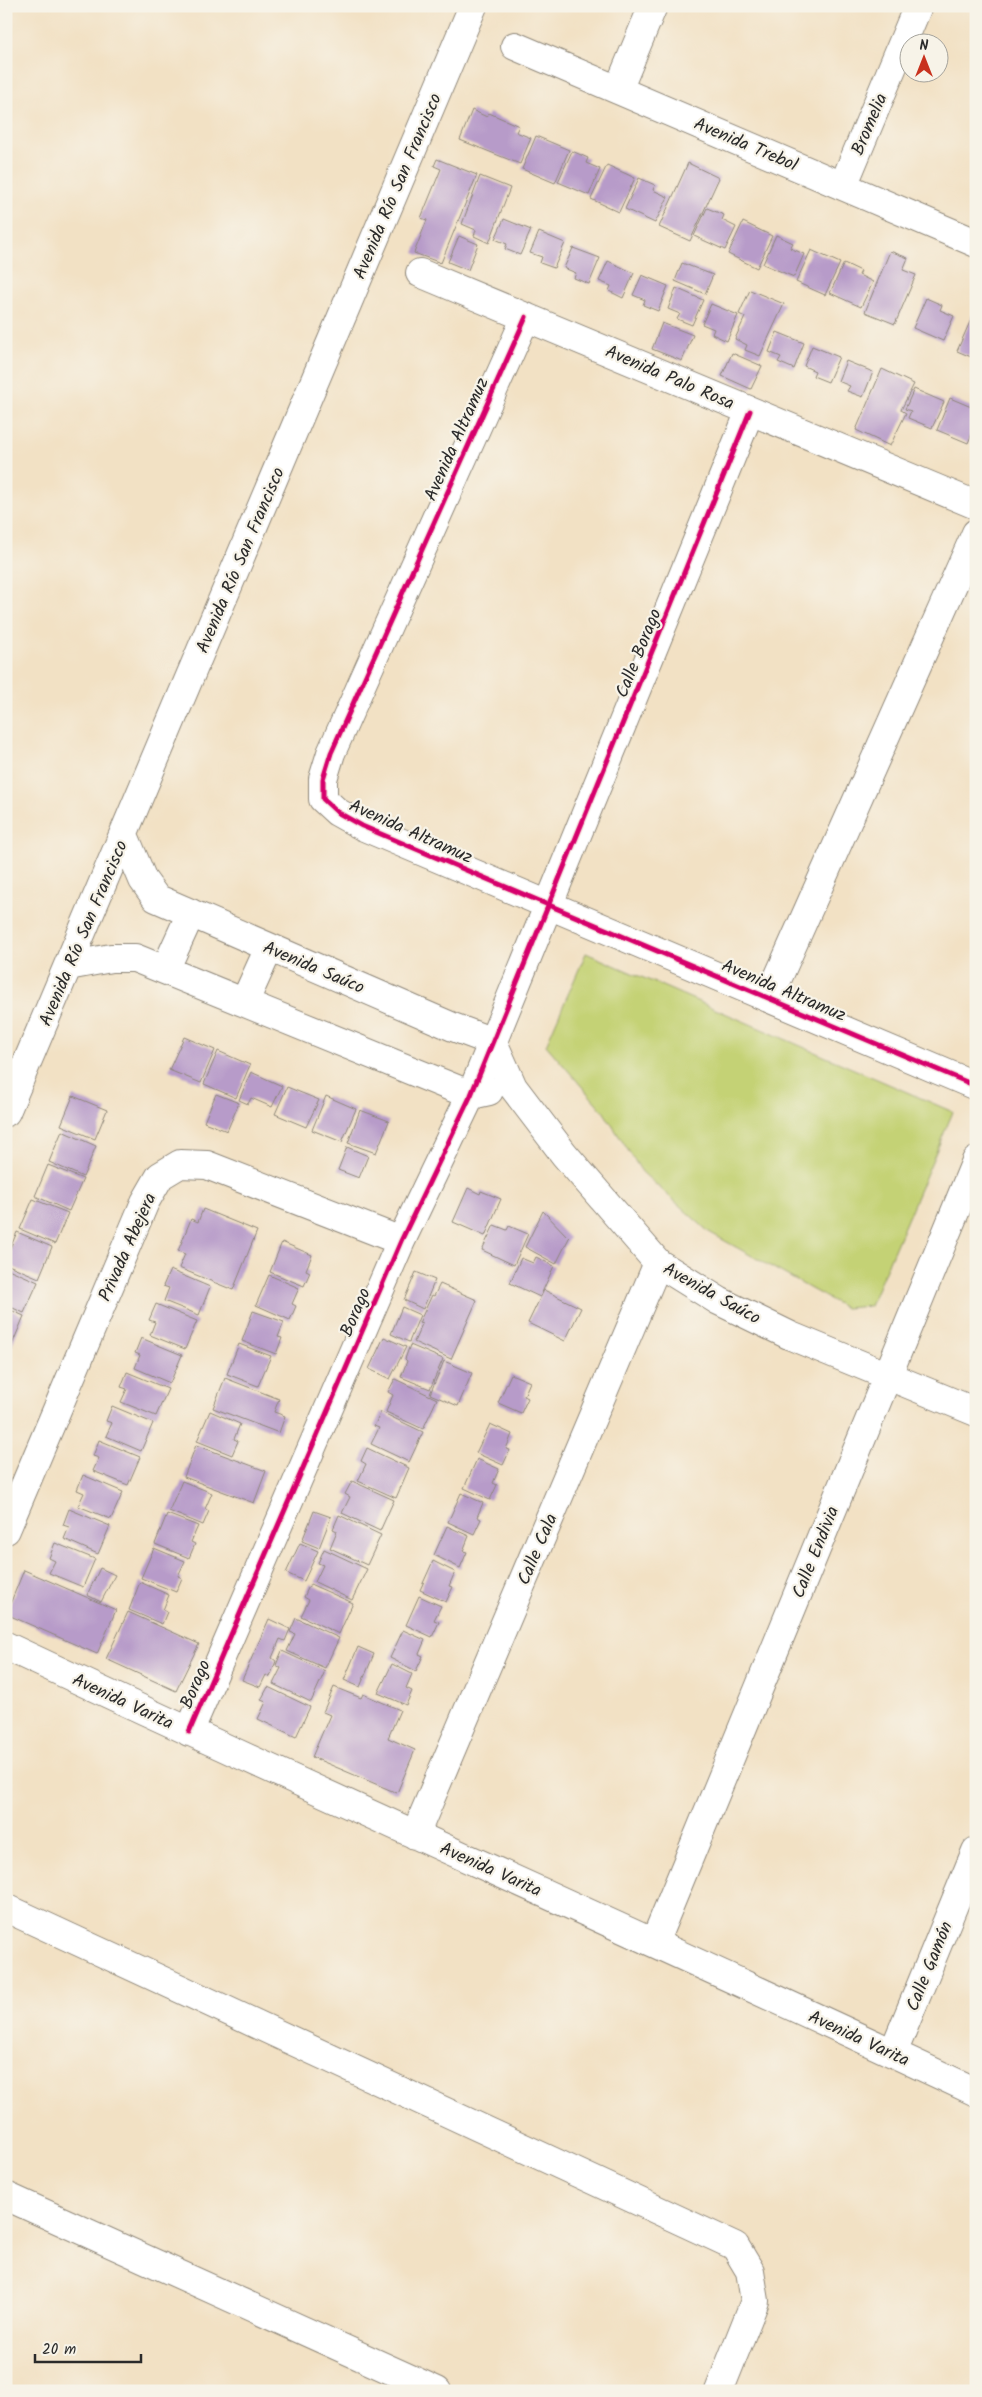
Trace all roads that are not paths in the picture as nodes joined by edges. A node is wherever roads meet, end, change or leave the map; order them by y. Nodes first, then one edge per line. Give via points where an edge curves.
1 (473, 6) edge
2 (653, 6) edge
3 (918, 6) edge
4 (515, 46) dead end
5 (618, 90) junction
6 (843, 186) junction
7 (976, 243) edge
8 (420, 273) dead end
9 (526, 317) junction
10 (750, 411) junction
11 (976, 505) edge
12 (976, 533) edge
13 (124, 835) junction
14 (550, 904) junction
15 (191, 913) junction
16 (268, 948) junction
17 (68, 966) junction
18 (165, 970) junction
19 (769, 998) junction
20 (245, 1001) junction
21 (493, 1042) junction
22 (976, 1086) edge
23 (513, 1087) junction
24 (471, 1095) junction
25 (6, 1112) edge
26 (976, 1161) edge
27 (401, 1241) junction
28 (658, 1263) junction
29 (888, 1376) junction
30 (976, 1412) edge
31 (6, 1530) edge
32 (6, 1646) edge
33 (189, 1732) junction
34 (416, 1836) junction
35 (976, 1852) edge
36 (6, 1908) edge
37 (654, 1943) junction
38 (893, 2053) junction
39 (976, 2092) edge
40 (6, 2196) edge
41 (437, 2391) edge
42 (719, 2391) edge

1 - 13 street, Avenida Río San Francisco
2 - 5 street
3 - 6 street, Bromelia
4 - 5 street, Avenida Trebol
5 - 6 street, Avenida Trebol
6 - 7 street, Avenida Trebol
8 - 9 street, Avenida Palo Rosa
9 - 10 street, Avenida Palo Rosa
9 - 14 street, Avenida Altramuz via 334,746 323,779 323,799 336,812 362,826
10 - 11 street, Avenida Palo Rosa
10 - 14 street, Calle Borago
12 - 19 street
13 - 15 street, Avenida Saúco via 143,880 156,898
13 - 17 street, Avenida Río San Francisco
14 - 19 street, Avenida Altramuz
14 - 21 street, Borago
15 - 16 street, Avenida Saúco
15 - 18 street
16 - 20 street
16 - 21 street, Avenida Saúco
17 - 18 street via 111,958 136,958
17 - 25 street, Avenida Río San Francisco
18 - 20 street
19 - 22 street, Avenida Altramuz
20 - 24 street
21 - 23 street, Avenida Saúco
21 - 24 street, Borago
23 - 24 street
23 - 28 street, Avenida Saúco via 564,1154
24 - 27 street, Borago
26 - 29 street, Calle Endivia
27 - 31 street, Privada Abejera via 208,1165 180,1164 160,1176 145,1202
27 - 33 street, Borago
28 - 29 street, Avenida Saúco via 719,1301 791,1336
28 - 34 street, Calle Cala
29 - 30 street, Avenida Saúco
29 - 37 street, Calle Endivia
32 - 33 street, Avenida Varita
33 - 34 street, Avenida Varita
34 - 37 street, Avenida Varita
35 - 38 street, Calle Gamón
36 - 42 street via 735,2246 750,2271 756,2301
37 - 38 street, Avenida Varita
38 - 39 street, Avenida Varita
40 - 41 street

